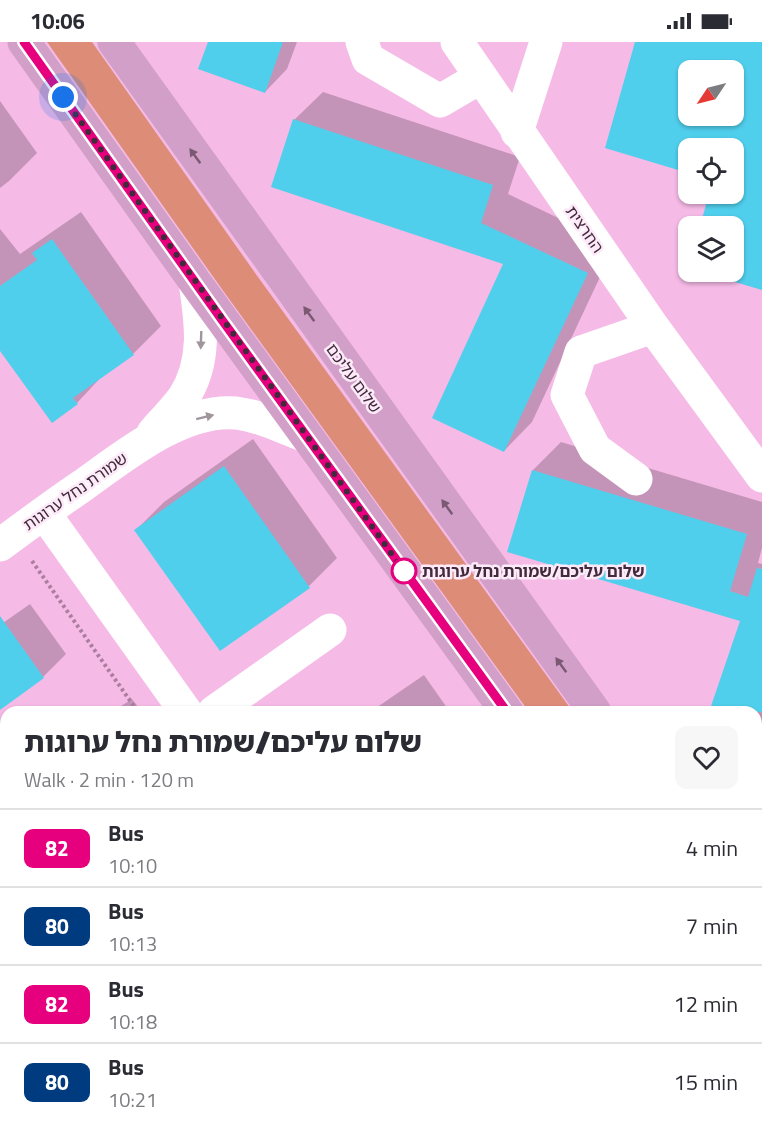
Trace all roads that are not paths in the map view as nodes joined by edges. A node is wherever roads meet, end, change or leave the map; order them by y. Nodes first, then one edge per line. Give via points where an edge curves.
1 (24, 42) edge
2 (114, 42) edge
3 (362, 42) edge
4 (457, 42) edge
5 (546, 42) edge
6 (481, 77) junction
7 (517, 132) junction
8 (195, 282) junction
9 (653, 327) junction
10 (305, 436) junction
11 (150, 437) junction
12 (761, 474) edge
13 (636, 479) dead end
14 (44, 513) junction
15 (7, 540) edge
16 (330, 630) dead end
17 (182, 706) edge
18 (222, 706) edge
19 (503, 706) edge
20 (591, 706) edge

1 - 8 main road
20 -> 2 main road, שלום עליכם
3 - 6 street via 368,59 440,101
4 - 6 street, החרצית
5 - 7 street
6 - 7 street, החרצית
7 - 9 street, החרצית
8 - 10 main road
8 -> 11 street, שמורת נחל ערוגות via 201,322 201,353 195,376 183,398
9 - 12 street, החרצית
9 - 13 street via 581,352 567,395 595,449
11 -> 10 street, שמורת נחל ערוגות via 212,414 235,413 263,419
10 - 19 main road
11 - 14 street, שמורת נחל ערוגות
14 - 15 street, שמורת נחל ערוגות
14 - 17 street
16 - 18 street

